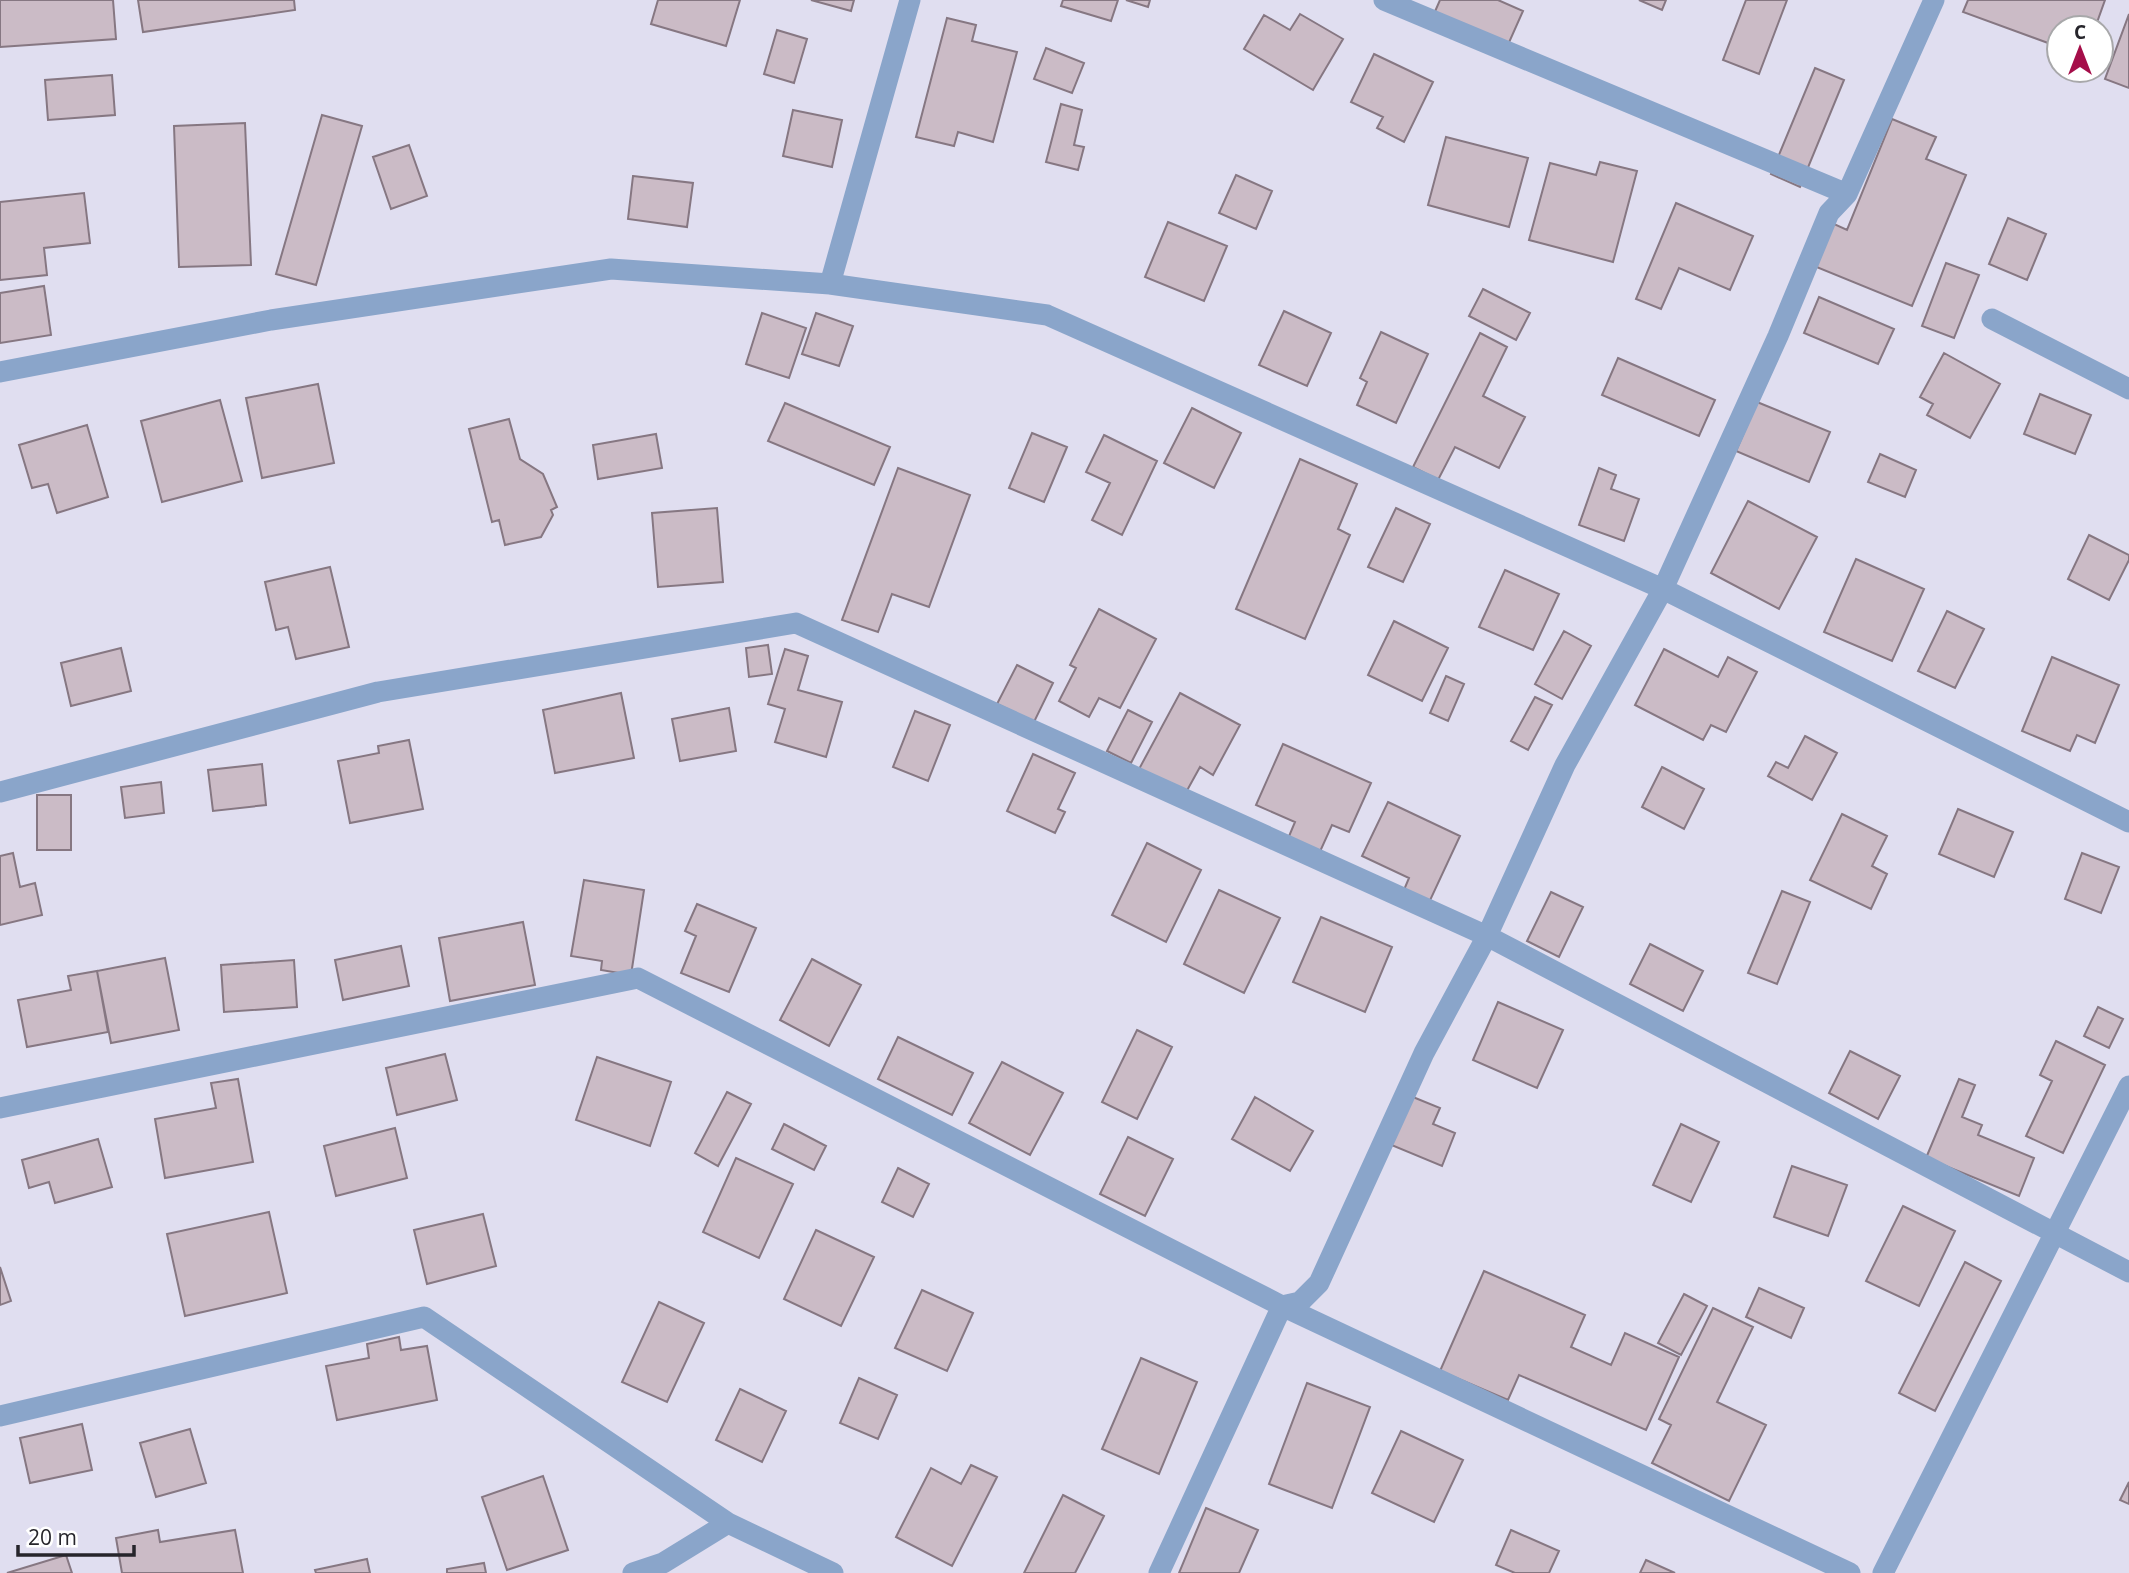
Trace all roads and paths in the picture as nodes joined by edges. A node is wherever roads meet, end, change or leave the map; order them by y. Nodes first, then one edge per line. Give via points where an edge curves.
1 (910, 0) edge
2 (1384, 0) edge
3 (1934, 0) edge
4 (1847, 194) junction
5 (830, 285) junction
6 (1992, 319) dead end
7 (0, 372) edge
8 (2129, 389) edge
9 (1663, 589) junction
10 (0, 792) edge
11 (2129, 822) edge
12 (1487, 936) junction
13 (2129, 1086) edge
14 (0, 1108) edge
15 (2055, 1232) junction
16 (2129, 1272) edge
17 (1282, 1306) junction
18 (0, 1416) edge
19 (728, 1523) junction
20 (633, 1573) edge
21 (833, 1573) edge
22 (1159, 1573) edge
23 (1850, 1573) edge
24 (1883, 1573) edge

1 - 5 lane
2 - 4 lane
3 - 4 lane
4 - 9 lane via 1829,213
5 - 7 lane via 611,269 271,320
5 - 9 lane via 1047,315
6 - 8 lane
9 - 11 lane
9 - 12 lane via 1565,765
10 - 12 lane via 378,692 796,623
12 - 15 lane
12 - 17 lane via 1424,1053 1319,1283 1300,1303
13 - 15 lane
14 - 17 lane via 638,978
15 - 16 lane
15 - 24 lane
17 - 22 lane
17 - 23 lane
18 - 19 lane via 424,1317
19 - 20 lane via 663,1563
19 - 21 lane

